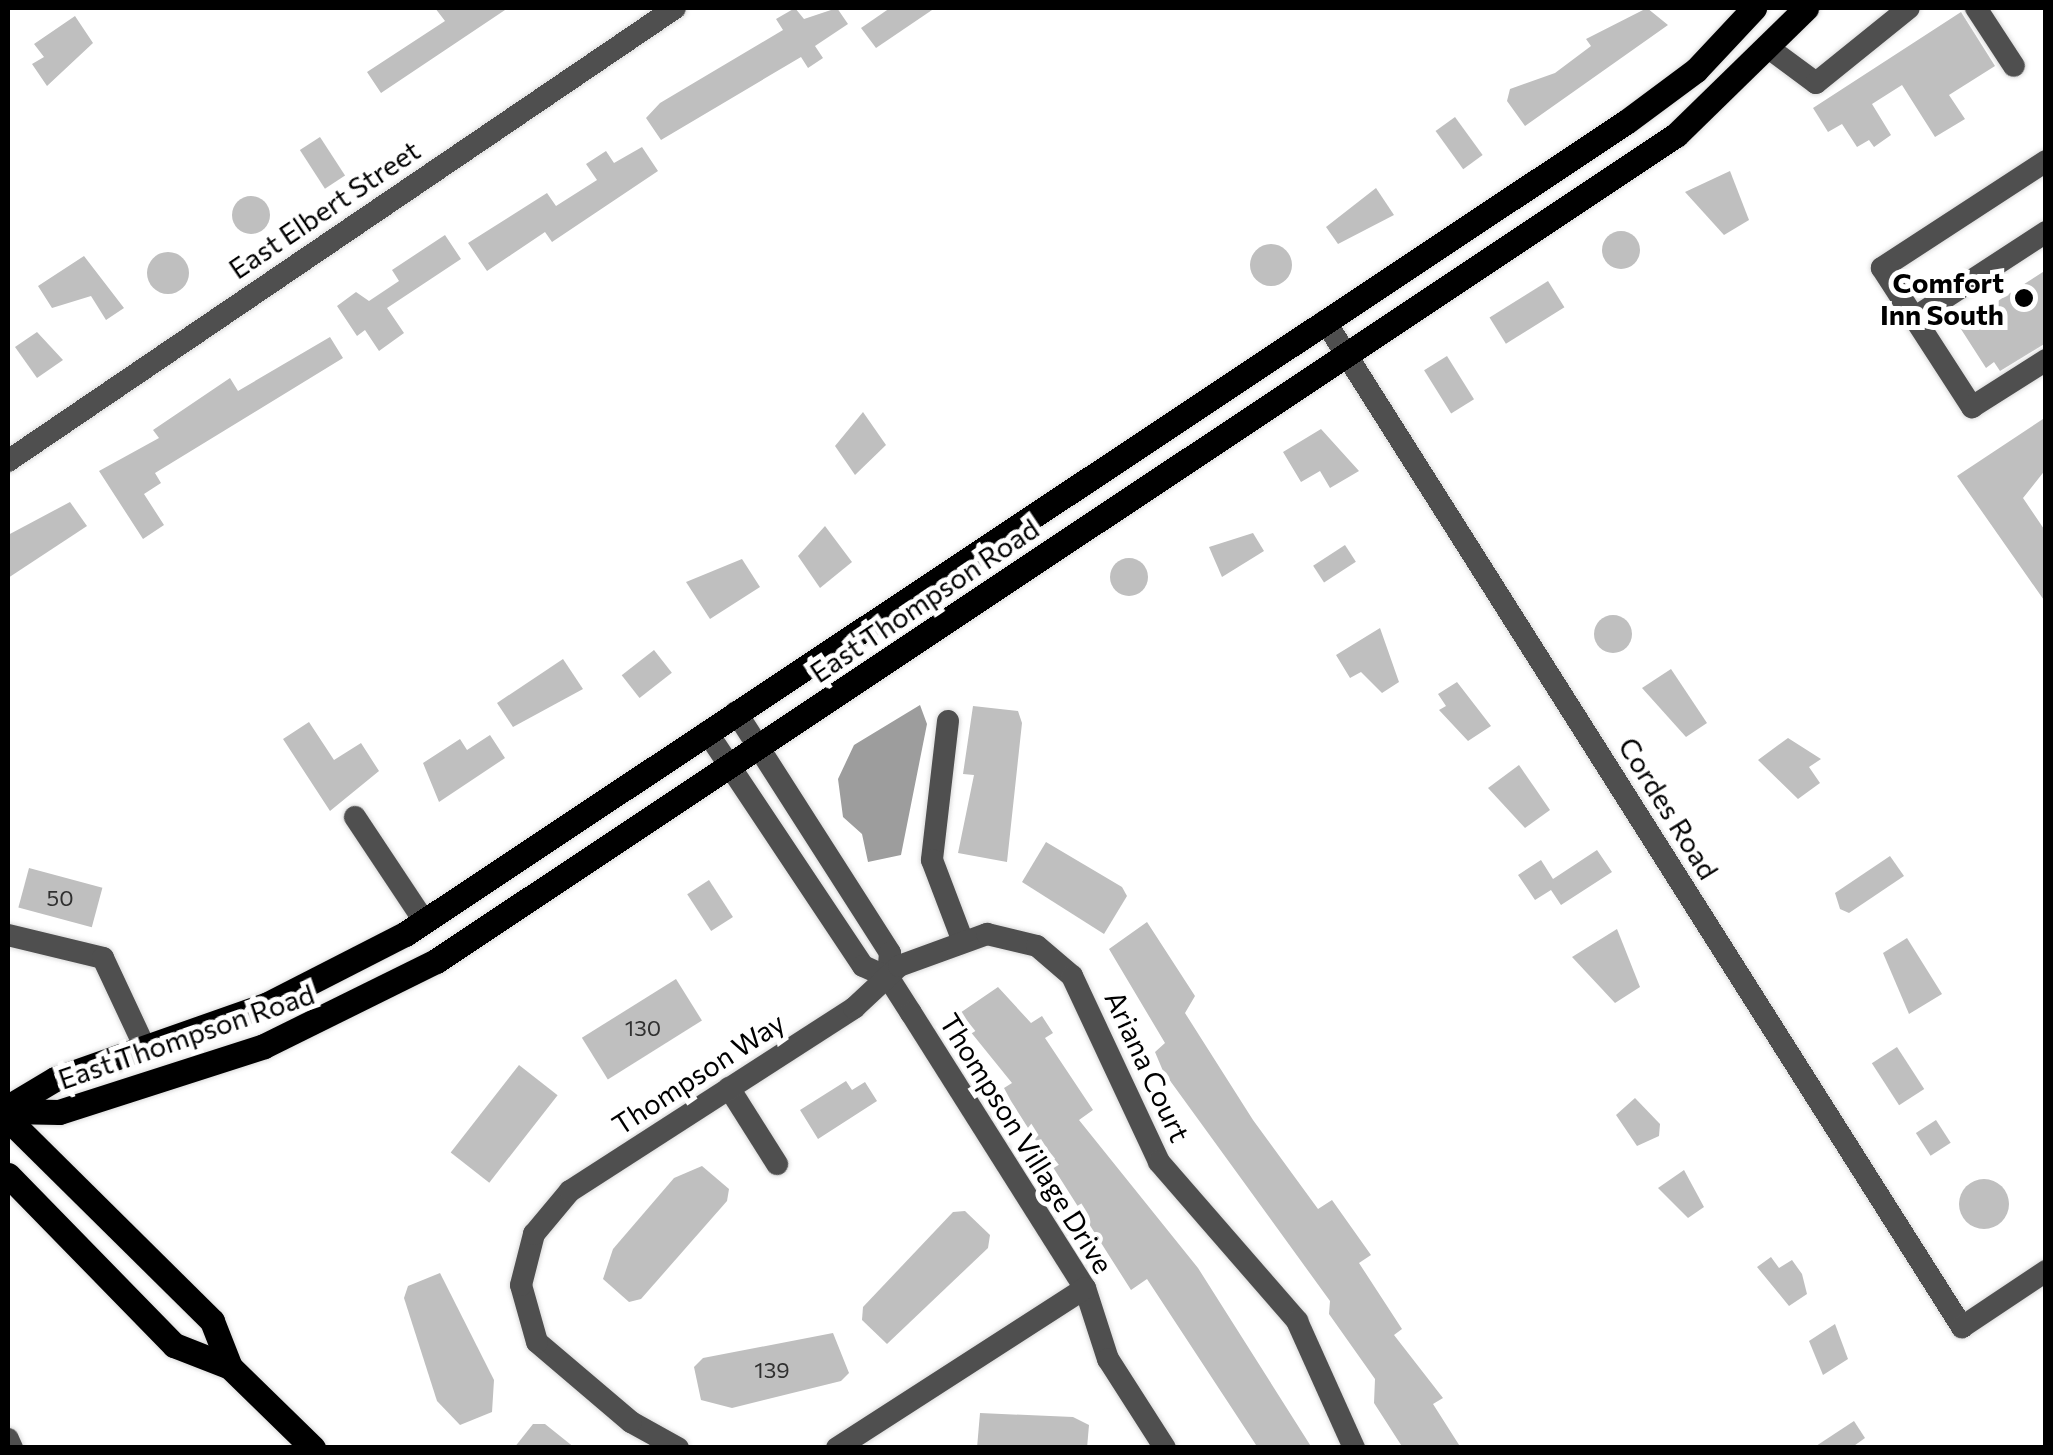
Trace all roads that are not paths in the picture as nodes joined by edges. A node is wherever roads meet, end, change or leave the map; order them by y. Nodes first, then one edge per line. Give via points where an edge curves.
1 (675, 8) edge
2 (1754, 8) edge
3 (1806, 8) edge
4 (1909, 8) edge
5 (1976, 8) edge
6 (1770, 50) junction
7 (2014, 66) dead end
8 (2046, 161) edge
9 (2046, 232) edge
10 (1914, 318) junction
11 (1324, 321) junction
12 (1346, 353) junction
13 (2046, 360) edge
14 (8, 461) edge
15 (736, 712) junction
16 (948, 721) dead end
17 (707, 732) junction
18 (758, 747) junction
19 (730, 766) junction
20 (355, 816) dead end
21 (424, 921) junction
22 (8, 935) edge
23 (962, 939) junction
24 (888, 977) junction
25 (146, 1050) junction
26 (729, 1088) junction
27 (8, 1112) edge
28 (777, 1164) dead end
29 (8, 1175) edge
30 (2046, 1271) edge
31 (1085, 1288) junction
32 (230, 1366) junction
33 (8, 1439) edge
34 (12, 1448) edge
35 (313, 1448) edge
36 (678, 1448) edge
37 (837, 1448) edge
38 (1164, 1448) edge
39 (1354, 1448) edge

1 - 14 street, East Elbert Street
2 - 11 main road, East Thompson Road via 1663,96
3 - 6 main road, East Thompson Road
4 - 6 street via 1816,83
5 - 7 street
6 - 12 main road, East Thompson Road via 1676,135
8 - 10 street via 1882,268
9 - 10 street
10 - 13 street via 1972,407
11 - 12 street, Cordes Road
11 - 15 main road, East Thompson Road
12 - 18 main road, East Thompson Road
12 - 30 street, Cordes Road via 1962,1327
15 - 17 main road, East Thompson Road
15 - 18 street, Thompson Village Drive
16 - 23 street via 932,860
17 - 19 street, Thompson Village Drive
17 - 21 main road, East Thompson Road
18 - 19 main road, East Thompson Road
18 - 24 street, Thompson Village Drive via 890,952
19 - 24 street, Thompson Village Drive via 863,966
19 - 27 main road, East Thompson Road via 359,1006 59,1112
20 - 21 street
21 - 25 main road, East Thompson Road via 332,976
22 - 25 street via 103,958
23 - 24 street, Ariana Court
23 - 39 street, Ariana Court via 1026,941 1072,976 1152,1150 1298,1321
24 - 26 street, Thompson Way
24 - 31 street, Thompson Village Drive
25 - 27 main road, East Thompson Road via 55,1079
26 - 28 street
26 - 36 street, Thompson Way via 570,1191 543,1221 520,1285 537,1342 631,1422
27 - 32 main road via 212,1321
29 - 32 main road via 174,1345
31 - 37 street
31 - 38 street, Thompson Village Drive via 1108,1360
32 - 35 main road
33 - 34 street

